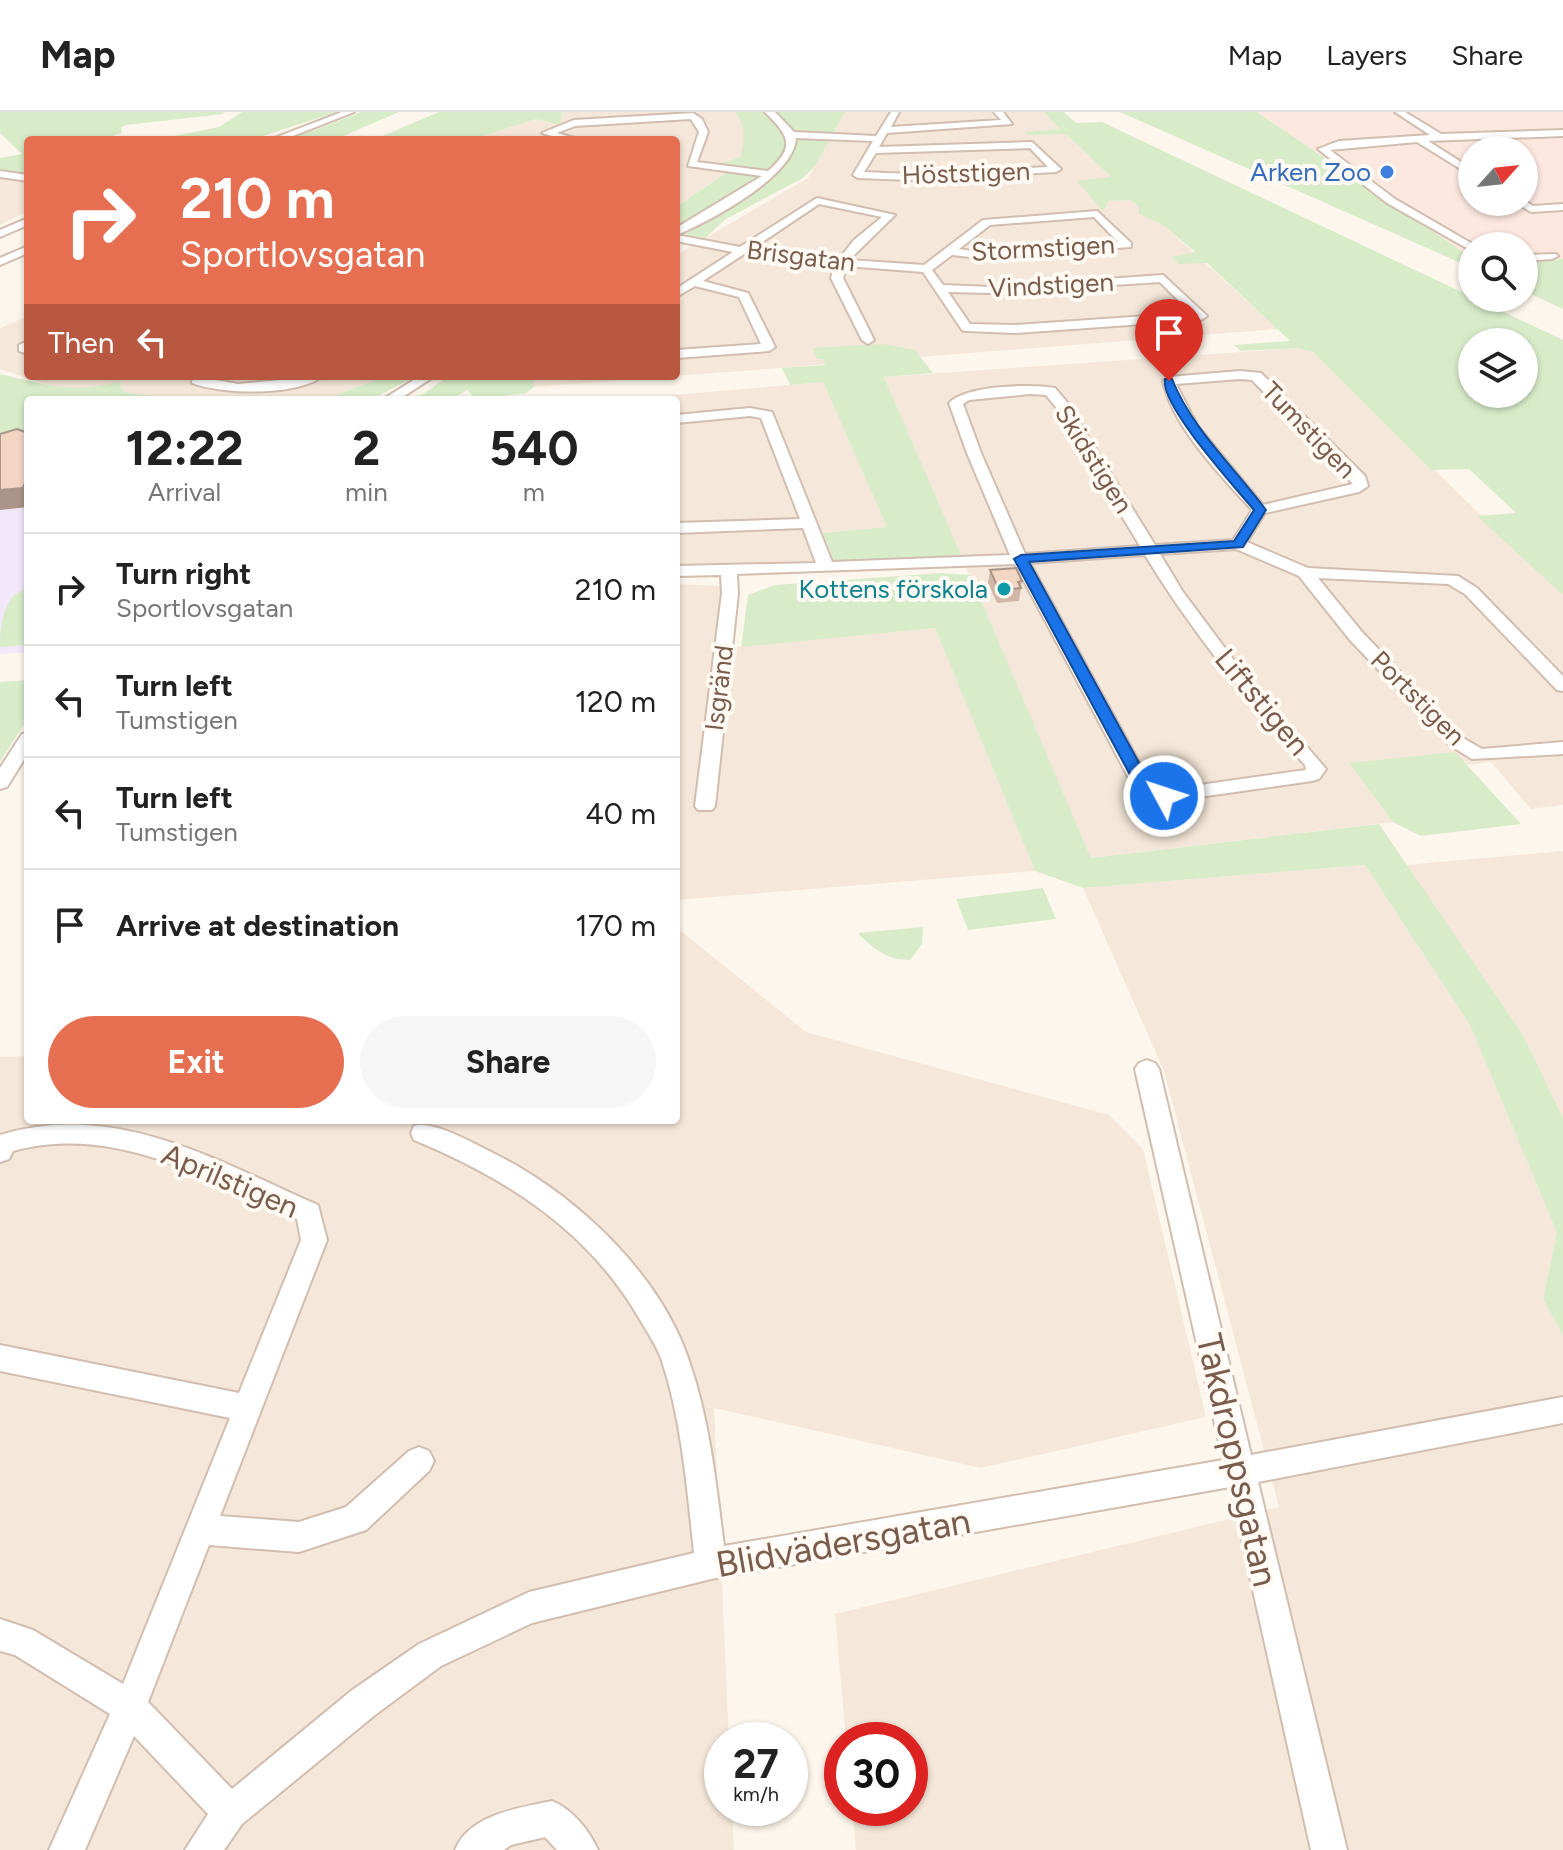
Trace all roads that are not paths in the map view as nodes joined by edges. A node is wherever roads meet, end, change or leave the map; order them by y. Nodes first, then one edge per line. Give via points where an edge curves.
1 (350, 112) edge
2 (769, 112) edge
3 (895, 112) edge
4 (998, 112) edge
5 (1399, 112) edge
6 (1563, 133) edge
7 (791, 135) junction
8 (884, 135) junction
9 (285, 136) edge
10 (559, 136) edge
11 (1438, 136) junction
12 (1419, 139) junction
13 (875, 150) junction
14 (691, 164) junction
15 (1458, 164) edge
16 (680, 171) edge
17 (0, 174) edge
18 (771, 174) junction
19 (24, 177) edge
20 (1563, 207) edge
21 (1538, 209) edge
22 (24, 223) edge
23 (680, 230) edge
24 (0, 234) edge
25 (680, 239) edge
26 (1458, 240) edge
27 (743, 250) junction
28 (24, 251) edge
29 (949, 251) junction
30 (1552, 256) dead end
31 (1538, 257) edge
32 (0, 262) edge
33 (843, 262) junction
34 (926, 269) junction
35 (696, 283) junction
36 (939, 288) junction
37 (680, 292) edge
38 (868, 340) dead end
39 (680, 354) edge
40 (197, 380) edge
41 (305, 380) edge
42 (422, 380) edge
43 (396, 396) edge
44 (680, 419) edge
45 (1260, 510) junction
46 (810, 523) junction
47 (680, 528) edge
48 (1238, 544) junction
49 (1151, 550) junction
50 (1021, 559) junction
51 (826, 568) junction
52 (680, 571) edge
53 (729, 571) junction
54 (1305, 573) junction
55 (1563, 686) edge
56 (24, 744) edge
57 (1563, 748) edge
58 (0, 783) edge
59 (705, 806) dead end
60 (1147, 1069) dead end
61 (423, 1133) dead end
62 (0, 1152) edge
63 (0, 1358) edge
64 (247, 1408) junction
65 (1563, 1410) edge
66 (419, 1461) dead end
67 (1240, 1471) junction
68 (200, 1529) junction
69 (711, 1564) junction
70 (0, 1635) edge
71 (130, 1707) junction
72 (230, 1812) junction
73 (67, 1850) edge
74 (203, 1850) edge
75 (473, 1850) edge
76 (580, 1850) edge
77 (1329, 1850) edge

1 - 9 street
2 - 7 street
3 - 8 street, Höststigen
4 - 8 street via 1009,122
5 - 11 street
6 - 11 street
7 - 8 street
7 - 18 street via 791,150
8 - 13 street, Höststigen
10 - 14 street via 547,133 574,123 693,116 704,132 691,153
11 - 12 street
12 - 15 street
12 - 26 street via 1323,148 1391,201
13 - 13 street, Höststigen via 858,175 1056,169 1032,145
14 - 16 street
14 - 18 street
17 - 19 street
18 - 23 street
20 - 21 street
22 - 24 street
25 - 27 street, Brisgatan
27 - 33 street, Brisgatan
27 - 33 street via 817,201 890,215 849,250
27 - 35 street
28 - 32 street
29 - 29 street, Stormstigen via 978,255 1127,245 1097,214 987,222
29 - 34 street, Stormstigen
30 - 31 street
33 - 34 street, Brisgatan
33 - 38 street via 837,278
34 - 36 street, Vindstigen
35 - 37 street
35 - 39 street via 744,295 769,347
36 - 36 street, Vindstigen via 990,290 1163,278 1201,316 1015,329 966,327
40 - 41 street via 227,386
42 - 43 street
44 - 46 street via 767,415
45 - 45 street, Tumstigen via 1354,489 1361,486 1360,479 1256,376 1169,381 1185,417
45 - 48 street
46 - 47 street
46 - 51 street
48 - 49 street
48 - 54 street, Portstigen
49 - 50 street
49 - 50 street, Skidstigen via 1050,391 961,397 956,403 973,459
49 - 50 street, Liftstigen via 1239,679 1313,762 1317,769 1312,775 1164,796 1143,786
50 - 51 street
51 - 53 street
52 - 53 street
53 - 59 street, Isgränd
54 - 55 street, Portstigen via 1452,579 1471,591
54 - 57 street, Portstigen via 1356,636 1457,742 1489,755
56 - 58 street
60 - 67 street, Takdroppsgatan
61 - 69 street via 472,1151 530,1185 618,1262 647,1304 674,1356 693,1429
62 - 64 street, Aprilstigen via 3,1144 36,1135 110,1135 180,1155 309,1213 314,1240
63 - 64 street
64 - 68 street, Aprilstigen
65 - 67 street, Blidvädersgatan
66 - 68 street via 355,1519 299,1537
67 - 69 street, Blidvädersgatan
67 - 77 street, Takdroppsgatan
68 - 71 street, Aprilstigen
69 - 72 street, Blidvädersgatan via 529,1608 430,1655
70 - 71 street via 22,1641
71 - 72 street
71 - 73 street, Aprilstigen
72 - 74 street, Blidvädersgatan
75 - 76 street via 504,1829 552,1818

